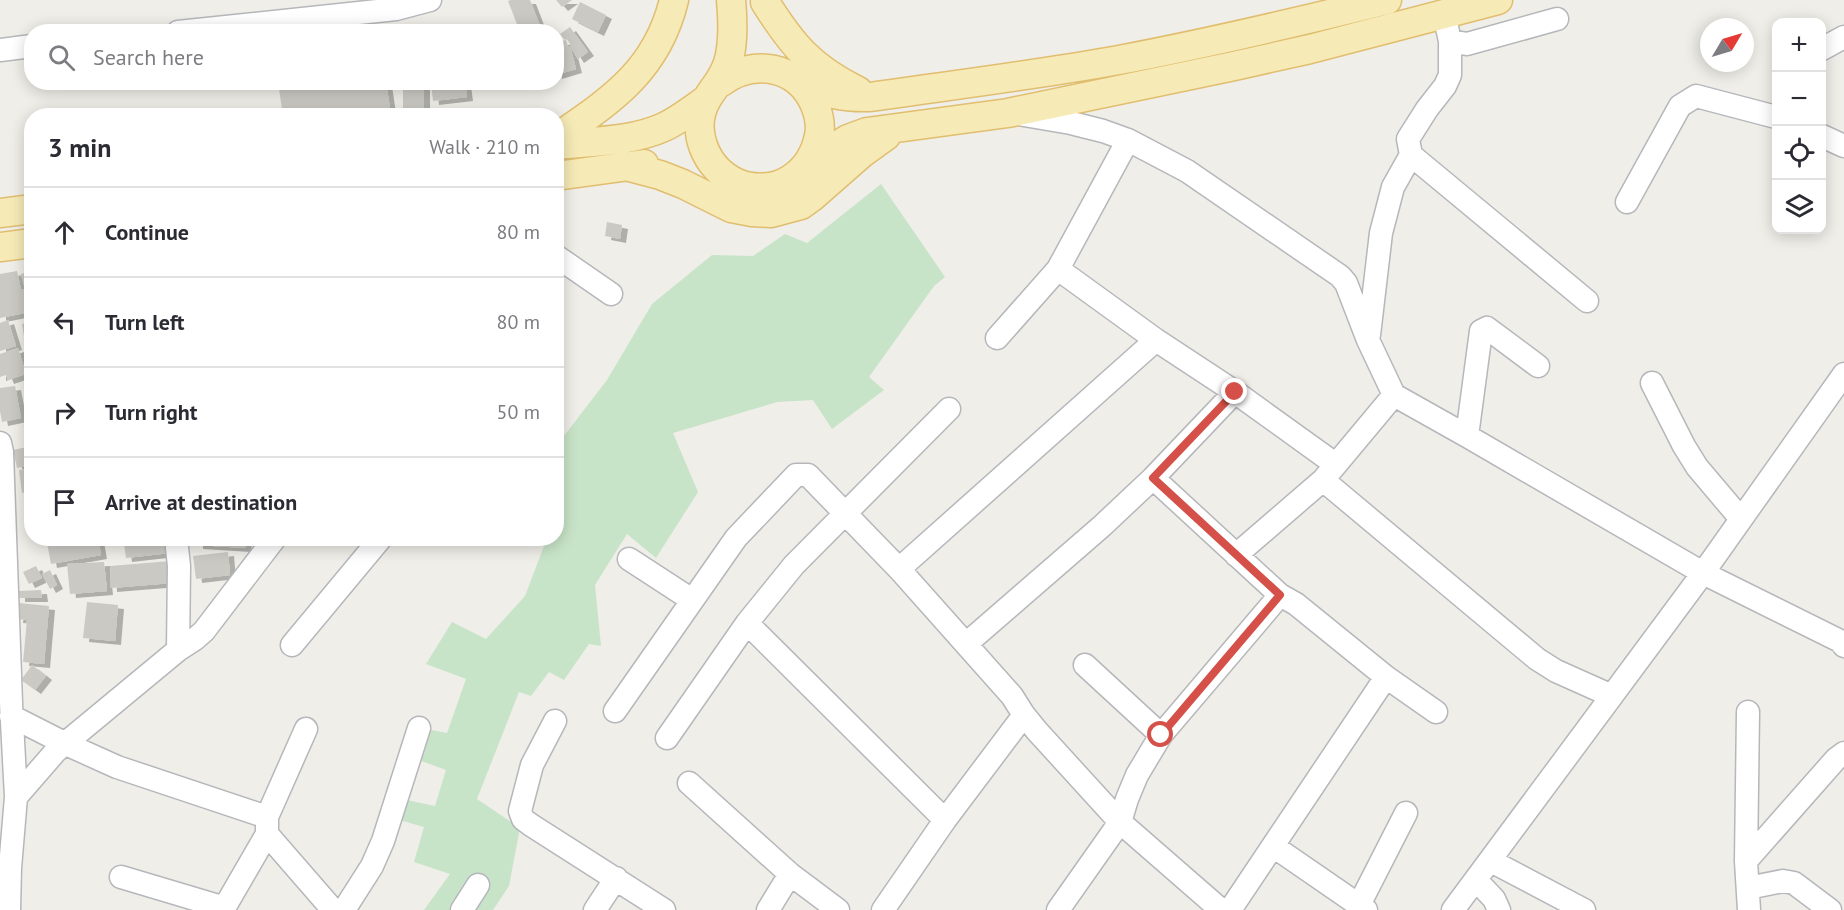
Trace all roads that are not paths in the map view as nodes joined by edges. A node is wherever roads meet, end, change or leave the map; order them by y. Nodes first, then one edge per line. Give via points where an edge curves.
1 (430, 0) edge
2 (674, 0) edge
3 (731, 0) edge
4 (1386, 0) edge
5 (1498, 0) edge
6 (765, 1) edge
7 (1557, 19) dead end
8 (254, 24) edge
9 (1447, 28) junction
10 (1844, 37) edge
11 (1826, 46) edge
12 (24, 47) edge
13 (0, 50) edge
14 (793, 79) junction
15 (714, 91) junction
16 (870, 97) junction
17 (1008, 113) junction
18 (1772, 116) edge
19 (898, 129) junction
20 (564, 132) edge
21 (1826, 138) edge
22 (1128, 140) junction
23 (564, 144) edge
24 (1844, 146) edge
25 (1411, 155) junction
26 (809, 163) junction
27 (626, 166) junction
28 (564, 175) edge
29 (725, 177) junction
30 (1627, 202) dead end
31 (24, 210) edge
32 (0, 213) edge
33 (24, 244) edge
34 (0, 247) edge
35 (564, 262) edge
36 (1058, 269) junction
37 (611, 294) dead end
38 (1587, 301) dead end
39 (998, 338) dead end
40 (1368, 339) junction
41 (1156, 340) junction
42 (1538, 366) dead end
43 (1844, 374) edge
44 (1652, 384) dead end
45 (1235, 392) junction
46 (1394, 395) junction
47 (949, 409) dead end
48 (1467, 436) junction
49 (0, 443) edge
50 (1329, 472) junction
51 (1153, 478) junction
52 (845, 511) junction
53 (1741, 519) junction
54 (177, 546) edge
55 (269, 546) edge
56 (374, 546) edge
57 (1236, 555) junction
58 (629, 559) dead end
59 (899, 569) junction
60 (1703, 573) junction
61 (1280, 595) junction
62 (692, 600) junction
63 (747, 623) junction
64 (1843, 641) edge
65 (966, 644) junction
66 (292, 645) dead end
67 (178, 650) junction
68 (1085, 665) dead end
69 (1386, 677) junction
70 (1612, 696) junction
71 (7, 706) edge
72 (615, 711) dead end
73 (1436, 712) dead end
74 (1748, 712) dead end
75 (1024, 715) junction
76 (555, 721) dead end
77 (419, 728) dead end
78 (306, 729) dead end
79 (1161, 735) junction
80 (667, 738) dead end
81 (66, 744) junction
82 (1844, 753) edge
83 (690, 783) dead end
84 (10, 811) edge
85 (1406, 813) dead end
86 (945, 820) junction
87 (1120, 822) junction
88 (267, 826) junction
89 (1273, 846) junction
90 (1491, 861) junction
91 (1746, 861) junction
92 (790, 874) junction
93 (121, 878) dead end
94 (616, 878) junction
95 (1476, 880) junction
96 (478, 885) dead end
97 (1749, 899) edge
98 (1363, 908) edge
99 (224, 909) edge
100 (9, 910) edge
101 (333, 910) edge
102 (344, 910) edge
103 (462, 910) edge
104 (595, 910) edge
105 (664, 910) edge
106 (768, 910) edge
107 (838, 910) edge
108 (883, 910) edge
109 (1058, 910) edge
110 (1221, 910) edge
111 (1230, 910) edge
112 (1454, 910) edge
113 (1499, 910) edge
114 (1584, 910) edge
115 (1830, 910) edge

1 - 8 street via 396,9
2 - 20 main road via 666,28 646,64 606,102
3 - 15 main road via 732,45
4 - 16 main road via 1268,30 1118,60
5 - 9 main road
6 - 14 main road via 771,46
6 - 16 main road via 808,59
7 - 9 street via 1467,44
9 - 17 main road via 1310,49
9 - 25 street via 1450,75 1408,139
10 - 11 street
12 - 13 street
14 - 15 main road via 752,68 735,73
14 - 16 main road via 834,95
14 - 26 main road via 811,97 818,113 817,148
15 - 23 main road via 654,131
15 - 29 main road via 700,119 702,141 710,161
17 - 19 main road
17 - 22 street via 1071,123
18 - 30 street via 1696,96 1680,106
19 - 26 main road via 857,135
19 - 27 main road via 866,149 801,205 771,213 731,208 660,175
21 - 24 street
22 - 36 street
22 - 40 street via 1187,171 1340,276
25 - 38 street
25 - 40 street via 1393,188 1381,233
26 - 29 main road via 785,183 770,187 754,188
27 - 28 main road
27 - 29 main road via 671,162
31 - 32 main road
33 - 34 main road
35 - 37 street
36 - 39 street
36 - 41 street
40 - 46 street
41 - 45 street
41 - 59 street
42 - 48 street via 1486,328 1481,331
43 - 53 street
44 - 53 street via 1697,467
45 - 50 street
45 - 51 street
46 - 48 street
46 - 50 street
47 - 52 street
48 - 60 street
49 - 71 street
50 - 57 street
50 - 70 street via 1536,659
51 - 57 street
51 - 65 street
52 - 59 street
52 - 62 street via 808,475 796,475 736,538
52 - 63 street via 794,564
53 - 60 street
54 - 67 street
55 - 67 street via 204,631
56 - 66 street
57 - 61 street
58 - 62 street
59 - 65 street
60 - 64 street
60 - 70 street
61 - 69 street
61 - 79 street
62 - 72 street
63 - 80 street
63 - 86 street
65 - 75 street
67 - 81 street
68 - 79 street
69 - 73 street
69 - 89 street
70 - 90 street
71 - 81 street
71 - 84 street
74 - 91 street
75 - 86 street
75 - 87 street
76 - 94 street via 532,765 521,816
77 - 102 street via 383,841
78 - 88 street
79 - 87 street via 1137,775
81 - 84 street via 50,757
81 - 88 street
82 - 91 street
83 - 92 street
84 - 100 street
85 - 98 street
86 - 108 street
87 - 109 street
87 - 110 street
88 - 99 street
88 - 101 street
89 - 98 street
89 - 111 street
90 - 95 street
90 - 114 street
91 - 97 street
92 - 106 street
92 - 107 street
93 - 99 street
94 - 104 street
94 - 105 street
95 - 112 street
95 - 113 street via 1494,898
96 - 103 street
97 - 115 street via 1782,881 1794,883

